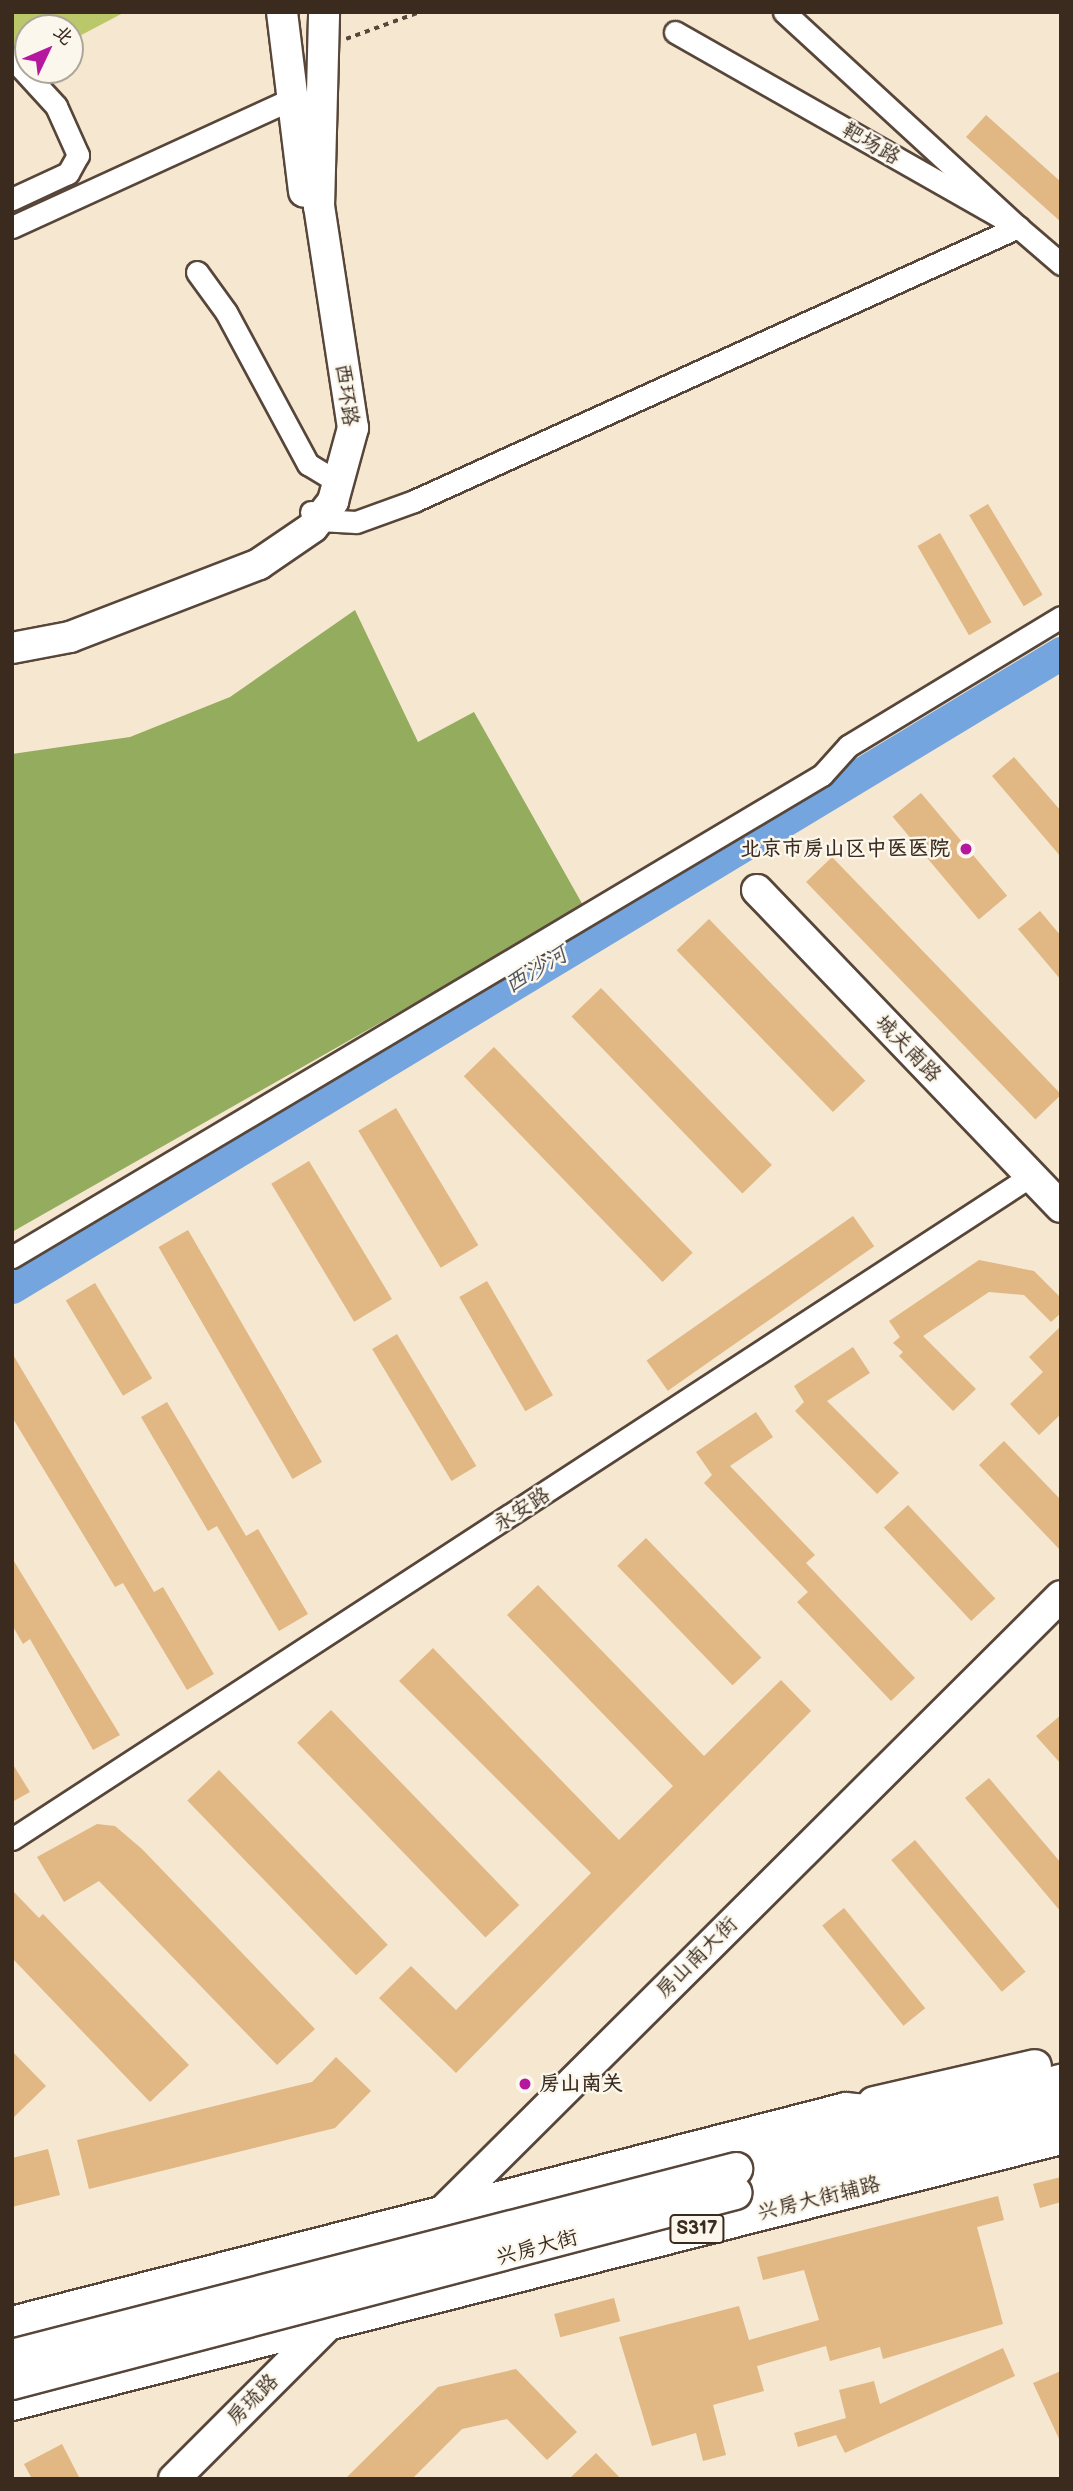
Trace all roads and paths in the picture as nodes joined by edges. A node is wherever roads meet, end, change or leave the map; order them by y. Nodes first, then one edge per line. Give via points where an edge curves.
1 (282, 12) edge
2 (324, 12) edge
3 (420, 12) edge
4 (453, 12) edge
5 (478, 12) edge
6 (784, 12) edge
7 (675, 33) dead end
8 (323, 52) junction
9 (12, 58) edge
10 (290, 100) junction
11 (12, 199) edge
12 (12, 227) edge
13 (1018, 228) junction
14 (1061, 264) edge
15 (197, 272) dead end
16 (330, 477) junction
17 (314, 515) junction
18 (1061, 617) edge
19 (12, 635) edge
20 (12, 648) edge
21 (757, 890) dead end
22 (1029, 1177) junction
23 (1061, 1207) edge
24 (12, 1257) edge
25 (1061, 1596) edge
26 (12, 1839) edge
27 (1061, 2060) edge
28 (1061, 2081) edge
29 (1061, 2108) edge
30 (846, 2109) junction
31 (924, 2116) junction
32 (1061, 2138) edge
33 (736, 2181) junction
34 (441, 2213) junction
35 (333, 2321) junction
36 (12, 2323) edge
37 (12, 2356) edge
38 (12, 2383) edge
39 (12, 2404) edge
40 (182, 2476) edge

1 - 10 main road, 西环路
2 - 8 main road, 西环路
3 - 8 path via 379,23
4 - 5 path
6 - 13 street
7 - 13 street, 靶场路
8 - 17 main road, 西环路 via 319,207 353,428 342,481
9 - 11 street via 57,106 78,155 68,173
10 - 12 street
10 - 16 main road, 西环路 via 339,409
13 - 14 street, 靶场路
13 - 17 street via 414,501 356,522
15 - 16 street via 226,312 308,464
16 - 17 main road, 西环路
17 - 19 main road, 西环路 via 246,556 91,617
17 - 20 main road, 西环路 via 277,554 158,607 70,637
18 - 24 street via 848,746 822,775
21 - 22 main road, 城关南路
22 - 23 main road, 城关南路
22 - 26 street, 永安路
25 - 34 main road, 房山南大街
27 - 30 main road, 兴房大街 / S317
28 - 31 main road, 兴房大街 / S317
29 - 33 main road, 兴房大街 / S317
30 - 31 main road, 兴房大街 / S317
30 - 34 main road, 兴房大街 / S317
31 - 33 main road, 兴房大街 / S317
32 - 35 main road, 兴房大街辅路 / S317
33 - 37 main road, 兴房大街 / S317, bridge
33 - 38 main road, 兴房大街 / S317, bridge
34 - 35 main road, 房山南大街
34 - 36 main road, 兴房大街 / S317
35 - 39 main road, S317
35 - 40 main road, 房琉路

